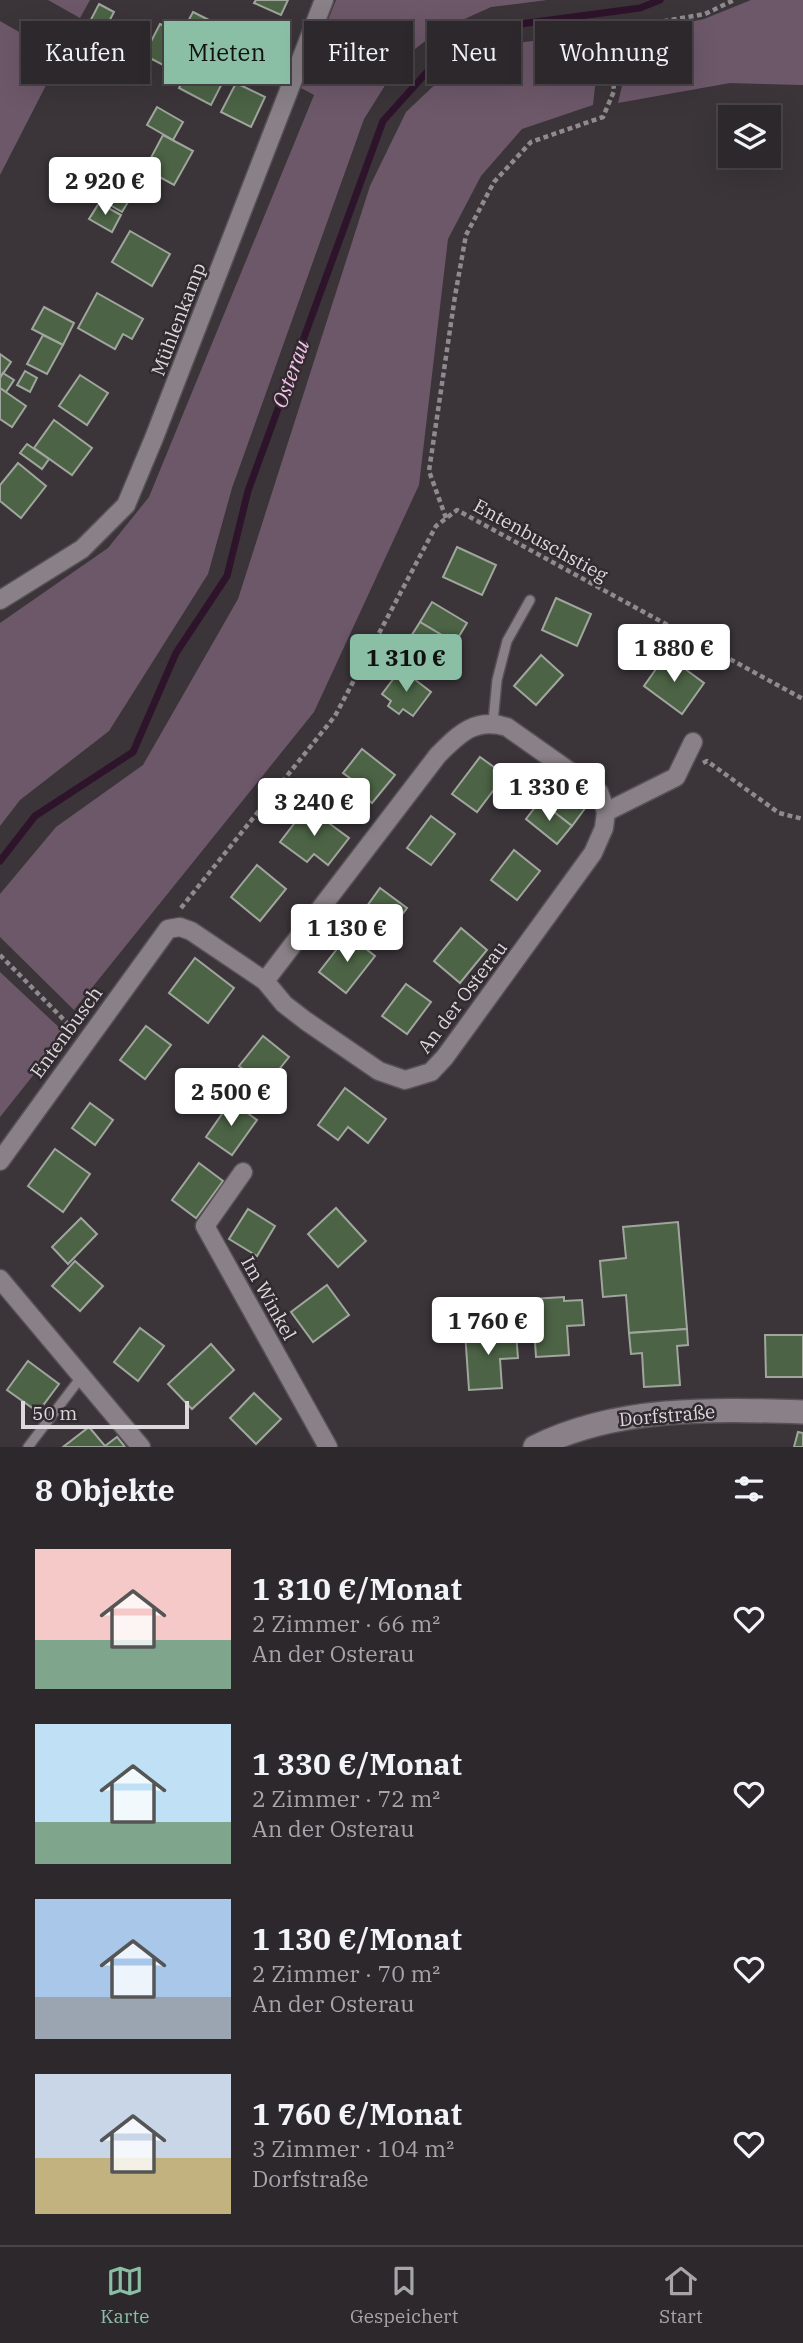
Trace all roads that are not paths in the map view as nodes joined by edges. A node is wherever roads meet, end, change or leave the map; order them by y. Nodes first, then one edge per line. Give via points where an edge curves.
1 (324, 0) edge
2 (0, 600) edge
3 (530, 600) dead end
4 (493, 722) junction
5 (693, 743) dead end
6 (606, 812) junction
7 (168, 929) joint
8 (265, 981) junction
9 (0, 1161) edge
10 (243, 1172) dead end
11 (0, 1279) edge
12 (82, 1376) junction
13 (803, 1412) edge
14 (27, 1447) edge
15 (141, 1447) edge
16 (328, 1447) edge
17 (536, 1447) edge

1 - 2 street, Mühlenkamp via 126,505 82,550
3 - 4 lane via 507,641
4 - 6 street via 507,727 599,792
4 - 8 street via 466,730 438,755
5 - 6 street via 676,777
6 - 8 street, An der Osterau via 593,853 431,1072 405,1080 379,1071 295,1013
7 - 8 street, An der Osterau via 191,931
7 - 9 street, Entenbusch
10 - 16 street, Im Winkel via 205,1226
11 - 12 street
12 - 14 lane
12 - 15 street
13 - 17 street, Dorfstraße via 699,1411 611,1419

